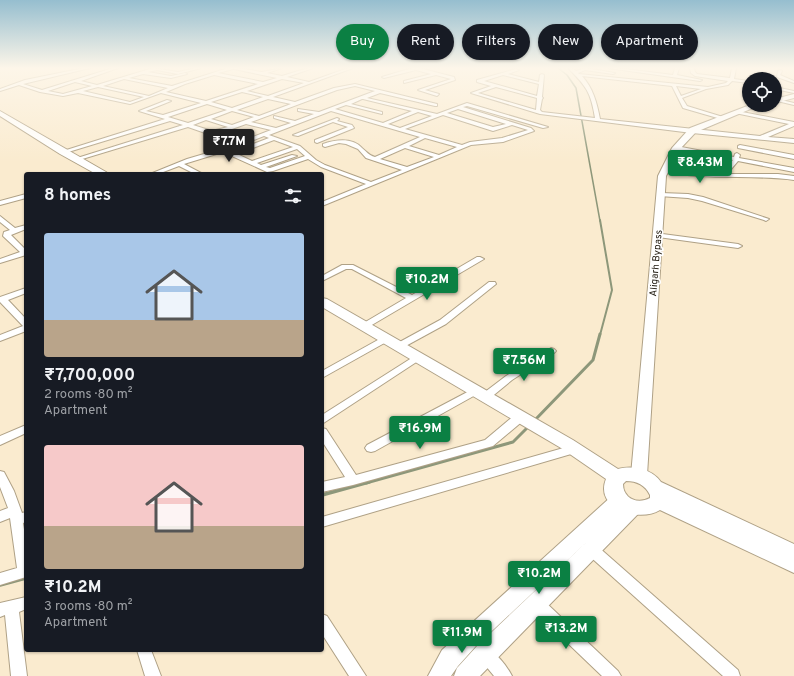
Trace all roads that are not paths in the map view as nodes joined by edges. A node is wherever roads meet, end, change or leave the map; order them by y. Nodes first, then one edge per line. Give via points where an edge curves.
1 (114, 100) edge
2 (141, 100) edge
3 (193, 100) edge
4 (218, 100) edge
5 (263, 100) edge
6 (279, 100) edge
7 (309, 100) edge
8 (359, 100) edge
9 (369, 100) edge
10 (414, 100) edge
11 (495, 100) edge
12 (540, 100) edge
13 (592, 100) edge
14 (681, 100) edge
15 (782, 100) edge
16 (168, 101) dead end
17 (208, 103) junction
18 (296, 104) junction
19 (347, 104) junction
20 (794, 104) edge
21 (435, 105) dead end
22 (396, 106) junction
23 (457, 107) junction
24 (234, 110) junction
25 (300, 110) dead end
26 (332, 110) junction
27 (742, 110) edge
28 (417, 111) junction
29 (737, 112) junction
30 (0, 113) edge
31 (380, 113) junction
32 (442, 113) junction
33 (540, 113) junction
34 (320, 114) junction
35 (348, 115) junction
36 (436, 115) junction
37 (163, 117) junction
38 (259, 117) junction
39 (276, 117) dead end
40 (721, 118) junction
41 (170, 119) junction
42 (206, 119) junction
43 (596, 119) junction
44 (364, 120) junction
45 (333, 121) junction
46 (245, 122) junction
47 (297, 123) junction
48 (511, 124) junction
49 (188, 125) junction
50 (382, 125) junction
51 (233, 127) junction
52 (545, 127) dead end
53 (276, 130) junction
54 (399, 130) junction
55 (692, 130) junction
56 (774, 132) junction
57 (265, 135) junction
58 (296, 135) dead end
59 (746, 136) junction
60 (424, 137) junction
61 (761, 137) junction
62 (275, 138) junction
63 (793, 139) edge
64 (316, 141) dead end
65 (325, 145) dead end
66 (405, 146) junction
67 (298, 147) junction
68 (461, 147) junction
69 (740, 147) junction
70 (676, 148) junction
71 (223, 150) junction
72 (63, 152) junction
73 (232, 154) junction
74 (294, 156) dead end
75 (438, 156) junction
76 (309, 157) junction
77 (794, 157) edge
78 (374, 158) junction
79 (77, 159) junction
80 (736, 160) junction
81 (252, 163) junction
82 (179, 164) junction
83 (262, 167) junction
84 (793, 168) edge
85 (406, 170) junction
86 (665, 170) junction
87 (99, 172) edge
88 (158, 172) edge
89 (196, 172) edge
90 (721, 176) junction
91 (794, 178) edge
92 (371, 184) junction
93 (661, 195) junction
94 (24, 197) edge
95 (0, 203) edge
96 (324, 203) edge
97 (0, 218) edge
98 (766, 219) dead end
99 (24, 228) edge
100 (16, 230) junction
101 (658, 235) junction
102 (738, 246) dead end
103 (24, 251) edge
104 (24, 254) edge
105 (480, 259) dead end
106 (0, 261) edge
107 (324, 278) edge
108 (492, 284) dead end
109 (24, 291) edge
110 (412, 298) junction
111 (1, 300) edge
112 (324, 303) edge
113 (24, 322) edge
114 (365, 326) junction
115 (24, 329) edge
116 (0, 338) edge
117 (385, 339) junction
118 (399, 346) junction
119 (551, 351) dead end
120 (418, 357) junction
121 (324, 374) edge
122 (480, 394) junction
123 (324, 419) edge
124 (524, 420) junction
125 (24, 430) edge
126 (324, 435) edge
127 (0, 441) edge
128 (570, 447) junction
129 (371, 448) dead end
130 (0, 475) edge
131 (639, 475) junction
132 (617, 477) junction
133 (353, 480) junction
134 (324, 487) edge
135 (657, 494) junction
136 (626, 504) junction
137 (19, 516) edge
138 (0, 517) edge
139 (324, 521) edge
140 (591, 549) junction
141 (794, 554) edge
142 (24, 562) edge
143 (794, 564) edge
144 (24, 571) edge
145 (0, 579) edge
146 (24, 603) edge
147 (537, 604) junction
148 (5, 608) edge
149 (324, 624) edge
150 (145, 652) edge
151 (485, 654) junction
152 (733, 675) dead end
153 (19, 676) edge
154 (153, 676) edge
155 (358, 676) edge
156 (439, 676) edge
157 (465, 676) edge
158 (504, 676) edge
159 (613, 676) edge

1 - 2 street via 130,103
3 - 17 street
4 - 17 street
5 - 24 street
6 - 18 street
7 - 18 street
8 - 19 street
9 - 22 street
10 - 21 street
11 - 33 street
12 - 33 street
13 - 43 street
14 - 40 street via 685,107
15 - 20 street
16 - 37 street via 141,111
17 - 24 street
17 - 37 street
18 - 38 street
19 - 26 street
19 - 31 street
22 - 28 street
22 - 31 street
23 - 32 street
23 - 48 street
23 - 52 street via 473,105
24 - 38 street
24 - 42 street
25 - 34 street
26 - 34 street
26 - 35 street
27 - 29 main road, Aligarh Bypass
28 - 36 street
28 - 50 street
29 - 40 main road, Aligarh Bypass
29 - 56 street via 794,124
30 - 72 main road
31 - 44 street
32 - 36 street
32 - 48 street via 493,129
33 - 43 street
34 - 47 street
35 - 44 street
35 - 45 street
36 - 54 street
37 - 41 street
38 - 46 street
39 - 47 street
40 - 55 main road, Aligarh Bypass
41 - 49 street
41 - 72 street
42 - 49 street
42 - 51 street
43 - 55 street
44 - 50 street
45 - 58 street
45 - 64 street via 352,128
46 - 51 street
46 - 53 street
47 - 53 street
48 - 68 street via 531,131 503,140 475,142
49 - 51 street via 213,133
49 - 79 street
50 - 54 street
53 - 57 street
54 - 60 street
55 - 59 street
55 - 70 main road, Aligarh Bypass
56 - 61 street
56 - 63 street
57 - 62 street
57 - 71 street
59 - 61 street
59 - 69 street
60 - 66 street
60 - 68 street
61 - 63 street
62 - 67 street
62 - 73 street
65 - 78 street via 345,141 360,148 365,156
66 - 75 street
66 - 78 street
67 - 76 street
67 - 81 street
68 - 75 street
69 - 77 street
69 - 80 street
70 - 80 street
70 - 86 main road, Aligarh Bypass
71 - 73 street
71 - 82 street
72 - 79 main road
73 - 81 street
74 - 83 street
75 - 85 street
76 - 83 street via 275,170
76 - 92 street via 323,166
78 - 85 street
79 - 87 main road
80 - 84 street
80 - 90 street
81 - 83 street
82 - 88 street
82 - 89 street
85 - 92 street
86 - 90 street
86 - 93 main road, Aligarh Bypass via 662,176
90 - 91 street
92 - 96 street
93 - 98 street via 703,199
93 - 101 main road, Aligarh Bypass
94 - 95 street
97 - 100 street
99 - 100 street
100 - 103 street via 7,236
101 - 102 street
101 - 131 main road, Aligarh Bypass
104 - 106 street
105 - 110 street
107 - 110 street via 345,267 353,267
108 - 118 street via 443,322
109 - 111 street
110 - 114 street
111 - 113 street
112 - 114 main road
114 - 117 main road
115 - 116 street
117 - 118 main road
117 - 121 street
118 - 120 main road
119 - 122 street
120 - 122 main road
120 - 123 street
122 - 124 main road
122 - 129 street
124 - 128 main road
124 - 133 street via 489,443
125 - 127 street
126 - 133 street
128 - 132 main road
128 - 139 street
130 - 137 street
131 - 132 main road via 627,474
131 - 135 main road via 652,482
132 - 136 main road via 613,490
133 - 134 street
135 - 136 main road via 654,506 649,508
135 - 141 main road
135 - 143 main road
136 - 140 main road
136 - 156 main road via 464,644 450,658
137 - 138 street
137 - 142 street
140 - 147 main road
140 - 152 street
144 - 145 street
146 - 148 street
147 - 151 main road
147 - 159 street
148 - 153 street
149 - 155 street
150 - 154 street
151 - 157 main road
151 - 158 street

